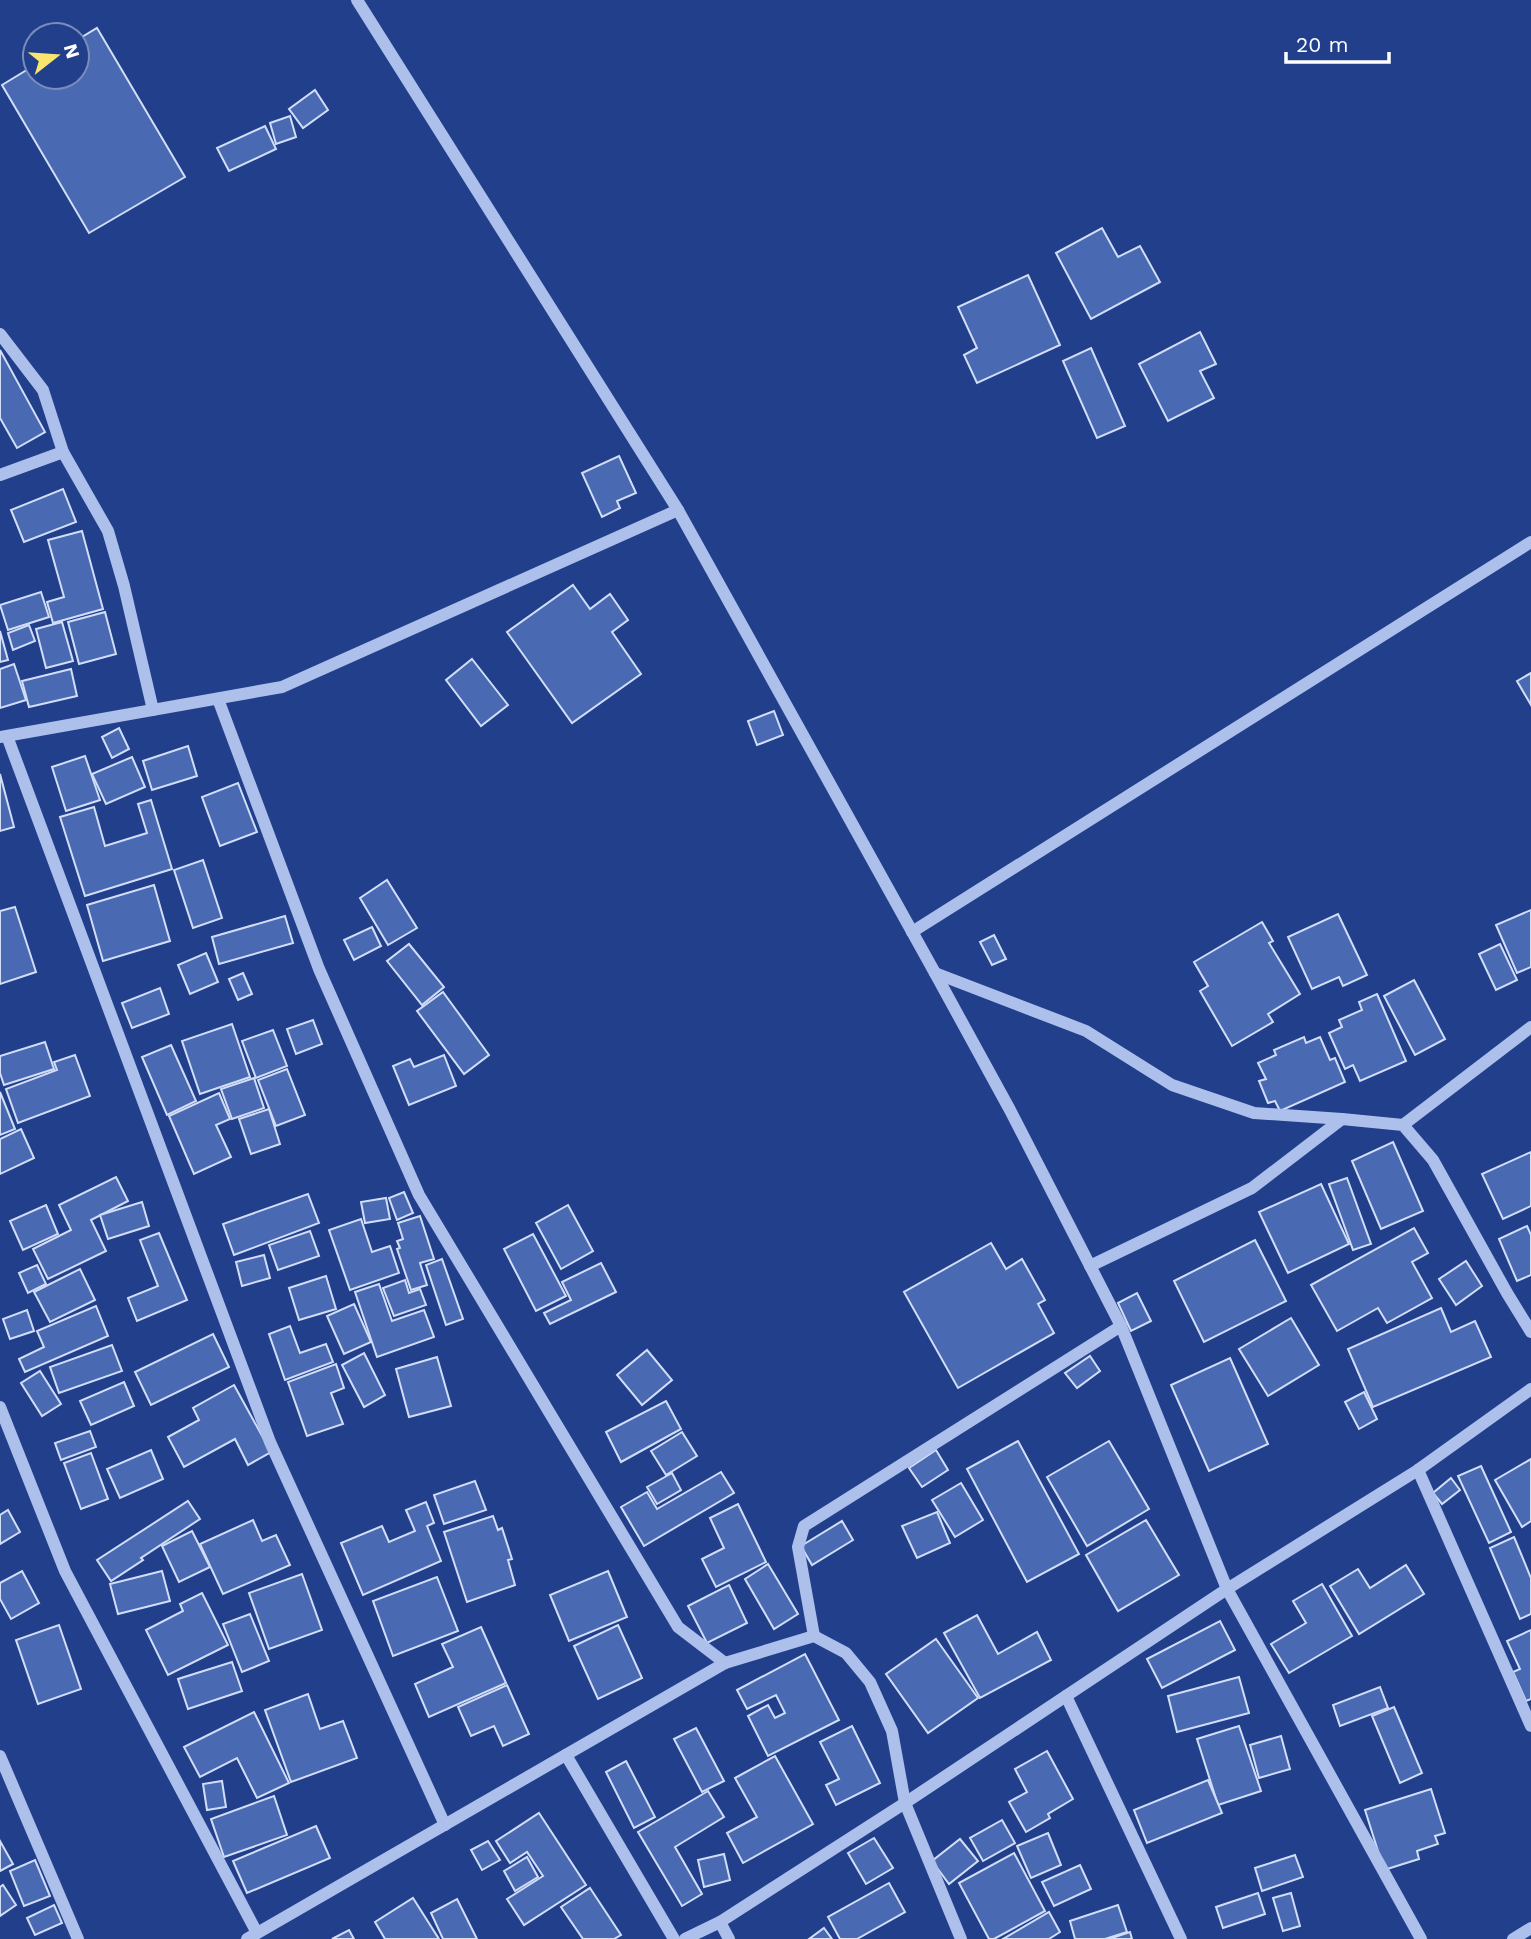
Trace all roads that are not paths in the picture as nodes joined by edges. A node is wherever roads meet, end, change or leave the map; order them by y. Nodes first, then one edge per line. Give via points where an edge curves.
1 (357, 0) edge
2 (0, 334) edge
3 (63, 452) junction
4 (0, 475) edge
5 (678, 510) junction
6 (1531, 542) edge
7 (218, 698) junction
8 (153, 710) junction
9 (3, 736) edge
10 (912, 932) junction
11 (935, 973) junction
12 (1531, 1027) edge
13 (1342, 1119) junction
14 (1403, 1125) junction
15 (1090, 1266) junction
16 (1121, 1326) junction
17 (1531, 1332) edge
18 (1531, 1389) edge
19 (0, 1407) edge
20 (1418, 1470) junction
21 (1227, 1589) junction
22 (814, 1636) junction
23 (725, 1663) junction
24 (1066, 1696) junction
25 (1531, 1727) edge
26 (566, 1755) junction
27 (0, 1756) edge
28 (905, 1803) junction
29 (444, 1825) junction
30 (720, 1922) junction
31 (1531, 1928) edge
32 (252, 1936) edge
33 (78, 1939) edge
34 (674, 1939) edge
35 (685, 1939) edge
36 (729, 1939) edge
37 (961, 1939) edge
38 (1181, 1939) edge
39 (1421, 1939) edge
40 (1513, 1939) edge

1 - 5 street
2 - 3 street via 43,390
3 - 4 street
3 - 8 street via 108,531
5 - 7 street via 282,687
5 - 10 street
6 - 10 street
7 - 8 street
7 - 23 street via 319,970 419,1195 678,1627
8 - 9 street
9 - 29 street via 270,1443
10 - 11 street
11 - 13 street via 1086,1031 1172,1085 1254,1113
11 - 15 street
12 - 14 street
13 - 14 street
13 - 15 street via 1252,1188
14 - 17 street via 1433,1160
15 - 16 street
16 - 21 street
16 - 22 street via 804,1526 798,1547
18 - 20 street
19 - 32 street via 65,1571
20 - 21 street
20 - 25 street
21 - 24 street
21 - 39 street
22 - 23 street
22 - 28 street via 846,1653 870,1682 892,1731
23 - 26 street
24 - 28 street
24 - 38 street
26 - 29 street
26 - 34 street
27 - 33 street
28 - 30 street
28 - 37 street
29 - 32 street
30 - 35 street
30 - 36 street
31 - 40 street

